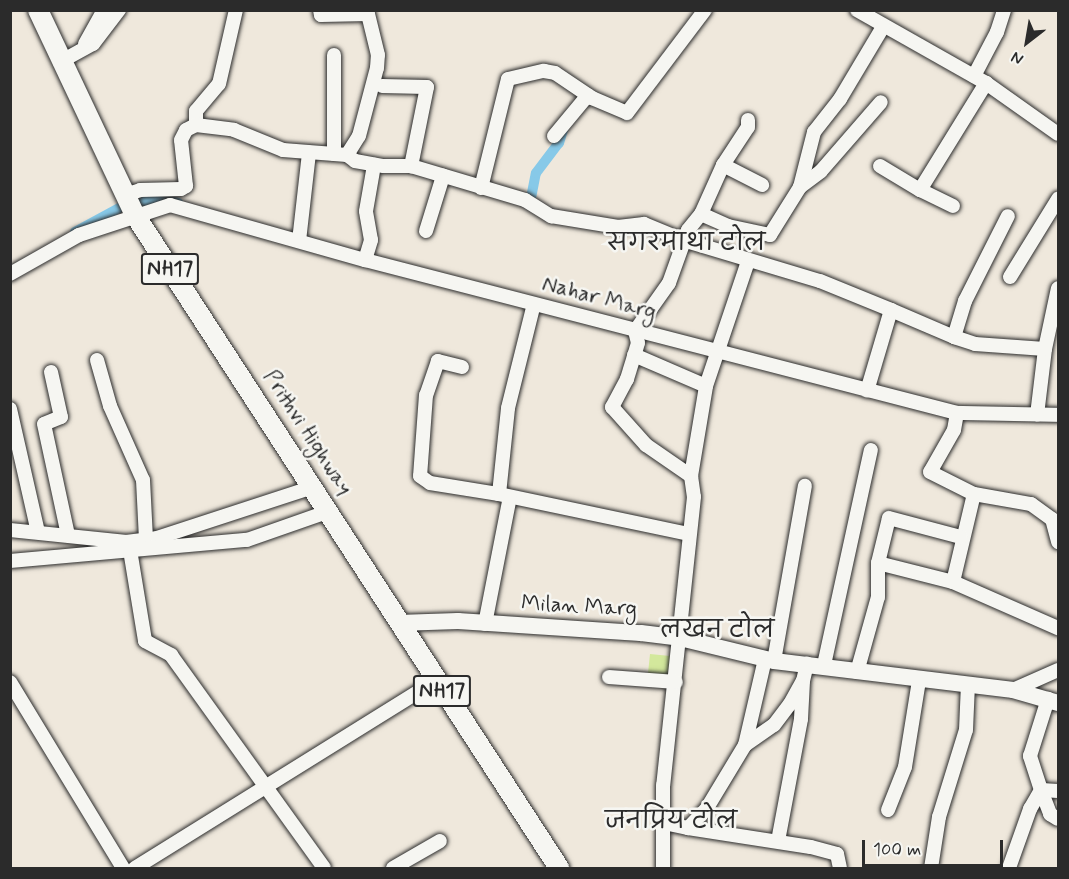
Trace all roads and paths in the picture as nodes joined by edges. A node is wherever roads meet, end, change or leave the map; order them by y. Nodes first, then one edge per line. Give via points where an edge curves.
1 (38, 10) edge
2 (104, 10) edge
3 (118, 10) edge
4 (237, 10) edge
5 (320, 10) edge
6 (705, 10) edge
7 (1004, 10) edge
8 (368, 12) edge
9 (862, 12) edge
10 (883, 27) junction
11 (79, 52) junction
12 (334, 54) dead end
13 (60, 62) junction
14 (980, 79) junction
15 (382, 86) dead end
16 (588, 95) junction
17 (880, 102) dead end
18 (748, 120) dead end
19 (196, 125) junction
20 (1059, 134) edge
21 (554, 136) dead end
22 (309, 153) junction
23 (340, 154) junction
24 (374, 165) junction
25 (723, 165) junction
26 (411, 166) junction
27 (880, 166) dead end
28 (443, 176) junction
29 (762, 185) dead end
30 (800, 187) junction
31 (481, 188) junction
32 (158, 189) junction
33 (920, 190) junction
34 (125, 195) junction
35 (1059, 199) edge
36 (170, 205) junction
37 (953, 206) dead end
38 (135, 214) junction
39 (701, 214) junction
40 (1008, 216) dead end
41 (426, 231) dead end
42 (683, 240) junction
43 (299, 241) junction
44 (365, 260) junction
45 (748, 261) junction
46 (10, 274) edge
47 (1010, 277) dead end
48 (1059, 288) edge
49 (534, 304) junction
50 (891, 310) junction
51 (637, 328) junction
52 (954, 337) junction
53 (719, 349) junction
54 (1045, 349) junction
55 (634, 355) junction
56 (97, 360) dead end
57 (462, 367) dead end
58 (51, 372) dead end
59 (705, 386) junction
60 (867, 391) junction
61 (10, 409) edge
62 (957, 413) junction
63 (1037, 415) junction
64 (1059, 416) edge
65 (871, 450) dead end
66 (691, 476) junction
67 (805, 486) dead end
68 (313, 487) junction
69 (974, 494) junction
70 (505, 496) junction
71 (330, 511) junction
72 (10, 530) edge
73 (38, 532) junction
74 (688, 534) junction
75 (69, 536) junction
76 (961, 537) junction
77 (146, 538) junction
78 (1059, 542) edge
79 (130, 550) junction
80 (10, 561) edge
81 (878, 563) junction
82 (953, 582) junction
83 (398, 623) junction
84 (485, 624) junction
85 (1059, 628) edge
86 (680, 638) junction
87 (770, 660) junction
88 (815, 664) junction
89 (1059, 670) edge
90 (857, 672) junction
91 (609, 677) dead end
92 (436, 681) junction
93 (803, 681) junction
94 (919, 681) junction
95 (10, 682) edge
96 (676, 682) junction
97 (968, 684) junction
98 (1013, 690) junction
99 (1053, 701) edge
100 (745, 745) junction
101 (264, 787) junction
102 (1041, 790) junction
103 (1059, 791) edge
104 (888, 810) dead end
105 (1059, 819) edge
106 (664, 823) junction
107 (688, 828) junction
108 (440, 841) dead end
109 (778, 841) junction
110 (123, 868) edge
111 (135, 868) edge
112 (324, 868) edge
113 (393, 868) edge
114 (559, 868) edge
115 (663, 868) edge
116 (840, 868) edge
117 (931, 868) edge
118 (1009, 868) edge

1 - 13 highway, Prithvi Highway / NH17
2 - 11 street
3 - 11 street via 104,33
4 - 19 street via 219,84 196,111
5 - 8 street via 321,15
6 - 16 street via 627,113
7 - 14 street
8 - 23 street via 378,55 377,68 359,136
9 - 10 street
10 - 14 street
10 - 30 street via 840,99 814,132
11 - 13 street
12 - 23 street
13 - 34 highway, Prithvi Highway / NH17
14 - 20 street
14 - 33 street
15 - 26 street via 427,87
16 - 21 street
16 - 31 street via 549,72 508,79
17 - 30 street via 822,171
18 - 25 street via 744,136
19 - 22 street via 234,130 283,150
19 - 32 street via 186,130 181,140 186,186
22 - 23 street
22 - 43 street
23 - 24 street
24 - 26 street
24 - 44 street via 366,211 371,240
25 - 29 street
25 - 39 street
26 - 28 street
27 - 33 street
28 - 31 street
28 - 41 street
30 - 39 street via 769,235
31 - 42 street via 525,200 551,216 618,227 644,224
32 - 34 street
32 - 36 street
33 - 37 street
34 - 38 highway, Prithvi Highway / NH17
35 - 47 street
36 - 38 street
36 - 43 street, Nahar Marg
38 - 46 street via 79,235
38 - 68 highway, Prithvi Highway / NH17
39 - 42 street
40 - 52 street via 964,301
42 - 45 street
42 - 51 street via 672,278
43 - 44 street, Nahar Marg
44 - 49 street, Nahar Marg
45 - 50 street via 820,281
45 - 53 street
48 - 54 street
49 - 51 street, Nahar Marg
49 - 70 street via 508,408
50 - 52 street
50 - 60 street
51 - 53 street, Nahar Marg
51 - 55 street
52 - 54 street via 975,344
53 - 59 street
53 - 60 street, Nahar Marg
54 - 63 street
55 - 59 street
55 - 66 street via 612,407 646,445
56 - 77 street via 110,406 143,480
57 - 70 street via 438,361 426,395 420,476 430,483
58 - 75 street via 61,417 44,424
59 - 66 street
60 - 62 street, Nahar Marg
61 - 73 street
62 - 63 street, Nahar Marg
62 - 69 street via 954,430 930,472
63 - 64 street, Nahar Marg
65 - 88 street
66 - 74 street via 694,496
67 - 87 street
68 - 71 highway, Prithvi Highway / NH17
68 - 77 street via 202,526
69 - 76 street
69 - 78 street via 1031,504 1052,519
70 - 74 street
70 - 84 street
71 - 79 street via 247,540
71 - 83 highway, Prithvi Highway / NH17
72 - 73 street
73 - 75 street
74 - 86 street
75 - 77 street via 126,542
76 - 81 street via 889,518
76 - 82 street
79 - 80 street
79 - 101 street via 145,641 171,655
81 - 82 street
81 - 90 street via 878,597
82 - 85 street
83 - 84 main road, Milan Marg
83 - 92 highway, Prithvi Highway / NH17
84 - 86 main road, Milan Marg
86 - 87 main road, Milan Marg
86 - 96 street
87 - 88 main road, Milan Marg
87 - 100 street
88 - 90 main road, Milan Marg
88 - 93 street
89 - 98 street
90 - 94 main road, Milan Marg
91 - 96 street
92 - 101 street
92 - 114 highway, Prithvi Highway / NH17
93 - 100 street via 774,725
93 - 109 street via 801,718
94 - 97 main road, Milan Marg
94 - 104 street via 905,767
95 - 110 street
96 - 106 street via 663,785
97 - 98 main road, Milan Marg
97 - 117 street via 966,730 939,817
98 - 99 main road, Milan Marg
99 - 102 street via 1030,756
100 - 107 street via 730,776
101 - 111 street
101 - 112 street
102 - 103 street
102 - 105 street via 1050,814
102 - 118 street
106 - 107 street
106 - 115 street
107 - 109 street
108 - 113 street
109 - 116 street via 837,854

